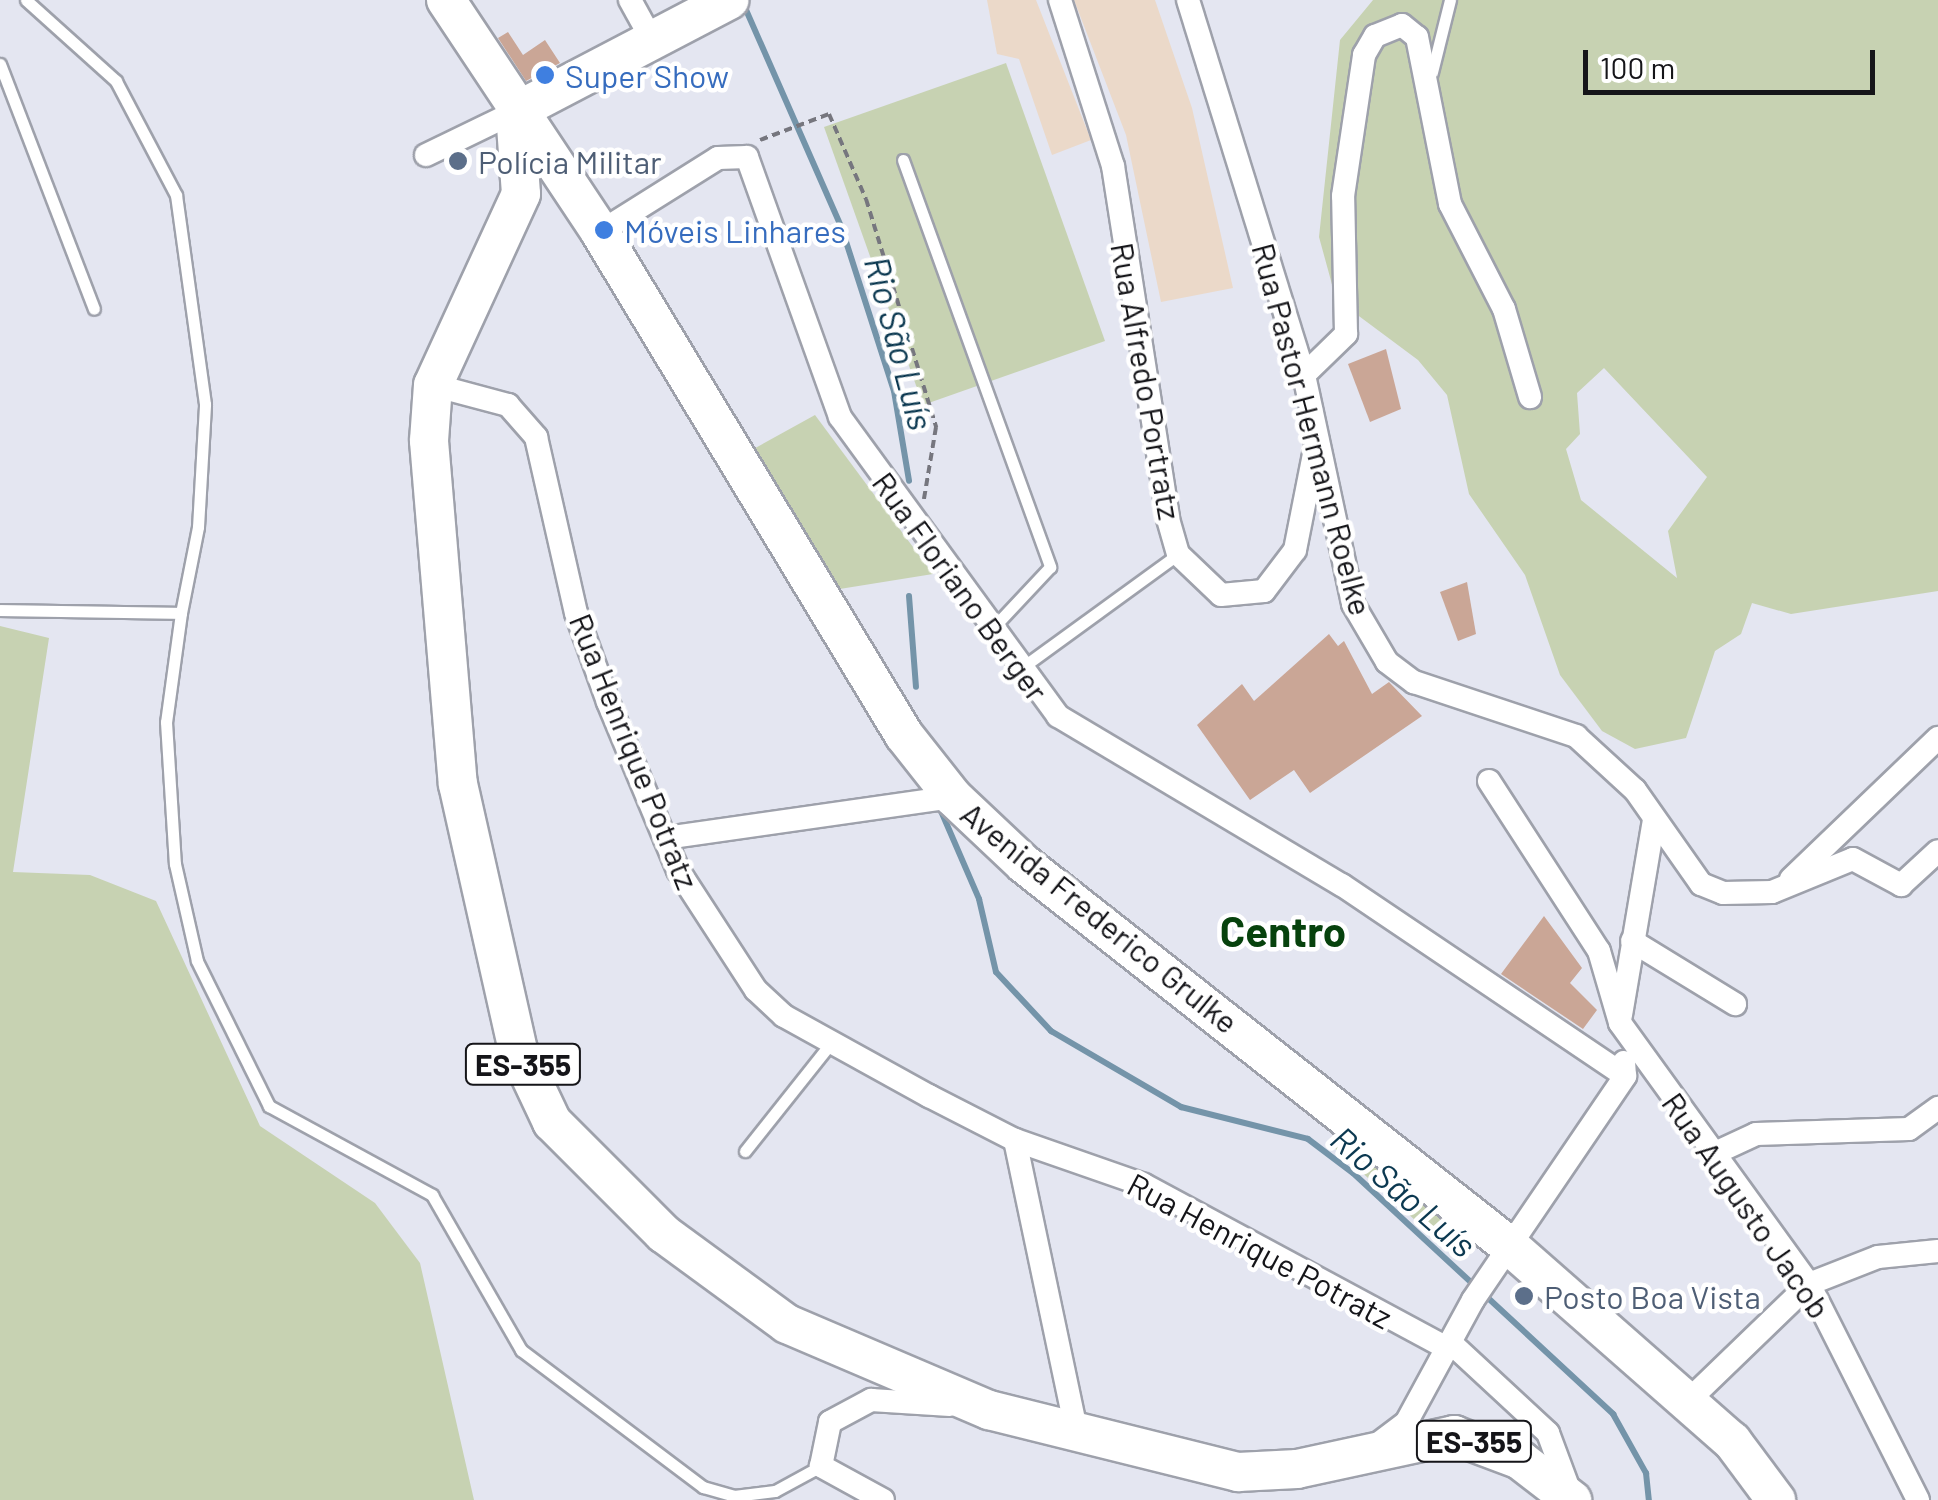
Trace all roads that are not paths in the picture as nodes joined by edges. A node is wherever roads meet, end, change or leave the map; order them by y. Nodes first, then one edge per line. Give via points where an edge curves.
1 (26, 0) edge
2 (446, 0) edge
3 (630, 0) edge
4 (1060, 0) edge
5 (1188, 0) edge
6 (1450, 0) edge
7 (723, 3) edge
8 (651, 38) junction
9 (0, 64) edge
10 (515, 112) junction
11 (1434, 131) junction
12 (426, 154) dead end
13 (903, 160) dead end
14 (590, 220) junction
15 (513, 223) junction
16 (94, 310) dead end
17 (1304, 374) junction
18 (433, 385) junction
19 (1530, 397) dead end
20 (1319, 431) junction
21 (1178, 554) junction
22 (0, 610) edge
23 (181, 613) junction
24 (990, 630) junction
25 (1018, 670) junction
26 (1938, 738) edge
27 (1489, 781) dead end
28 (953, 797) junction
29 (1654, 820) junction
30 (665, 838) junction
31 (1938, 851) edge
32 (1782, 889) junction
33 (1632, 941) junction
34 (1735, 1004) dead end
35 (1620, 1023) junction
36 (830, 1044) junction
37 (1625, 1076) junction
38 (1938, 1108) edge
39 (1015, 1140) junction
40 (745, 1152) dead end
41 (1714, 1154) junction
42 (1938, 1251) edge
43 (1503, 1260) junction
44 (1810, 1284) junction
45 (1450, 1346) junction
46 (1688, 1401) junction
47 (988, 1410) junction
48 (1077, 1434) junction
49 (1364, 1454) junction
50 (821, 1466) junction
51 (1572, 1498) edge
52 (883, 1500) edge
53 (1776, 1500) edge
54 (1918, 1500) edge

1 - 23 lane via 116,81 176,195 205,404 198,527
2 - 10 main road, Avenida Frederico Grulke
3 - 8 street
4 - 21 street, Rua Alfredo Portratz via 1113,166 1158,474
5 - 17 street, Rua Pastor Hermann Roelke
6 - 11 lane via 1434,40
7 - 8 main road
8 - 10 main road
9 - 16 lane
10 - 12 street
10 - 14 main road, Avenida Frederico Grulke
10 - 15 main road, ES-355 via 522,194
11 - 17 street via 1417,37 1388,26 1364,55 1343,196 1346,334
11 - 19 street via 1450,204 1504,309
13 - 24 lane via 1050,566
14 - 15 main road
14 - 24 street, Rua Floriano Berger via 739,152 759,175 840,417
14 - 28 main road, Avenida Frederico Grulke via 863,670
15 - 18 main road, ES-355
17 - 20 street, Rua Pastor Hermann Roelke
18 - 30 street, Rua Henrique Potratz via 508,405 536,437 576,613
18 - 47 main road, ES-355 via 429,441 458,784 531,1088 552,1122 664,1234 787,1324
20 - 21 street, Rua Alfredo Portratz via 1295,550 1264,591 1221,594
20 - 29 street, Rua Pastor Hermann Roelke via 1353,604 1387,662 1414,682 1576,736
21 - 25 lane
22 - 23 lane
23 - 50 lane via 166,722 175,864 197,961 269,1106 432,1196 521,1350 704,1487 734,1496 775,1491
24 - 25 street, Rua Floriano Berger
25 - 37 street, Rua Floriano Berger via 1104,751 1342,886
26 - 32 street
27 - 35 street via 1600,951
28 - 30 street
28 - 43 main road, Avenida Frederico Grulke via 1024,864
29 - 32 street, Rua Pastor Hermann Roelke via 1701,884 1741,896
29 - 33 street
30 - 36 street, Rua Henrique Potratz via 730,958 784,1016
31 - 32 street, Rua Pastor Hermann Roelke via 1901,885 1854,859
33 - 34 street
33 - 35 street
35 - 37 street
35 - 41 street, Rua Augusto Jacob
36 - 39 street, Rua Henrique Potratz
36 - 40 lane
37 - 43 street
38 - 41 street via 1909,1129 1756,1134
39 - 45 street, Rua Henrique Potratz via 1144,1185
39 - 48 street
41 - 44 street, Rua Augusto Jacob
42 - 44 street via 1878,1257
43 - 45 street
43 - 46 main road, Avenida Frederico Grulke
44 - 46 street
44 - 54 street, Rua Augusto Jacob
45 - 49 street via 1406,1424
45 - 51 street, Rua Henrique Potratz via 1548,1433
46 - 53 main road, Avenida Frederico Grulke
47 - 48 main road, ES-355
47 - 50 street via 857,1404 830,1422
48 - 49 main road, ES-355 via 1238,1472
49 - 51 main road, ES-355 via 1454,1436 1491,1445
50 - 52 street

